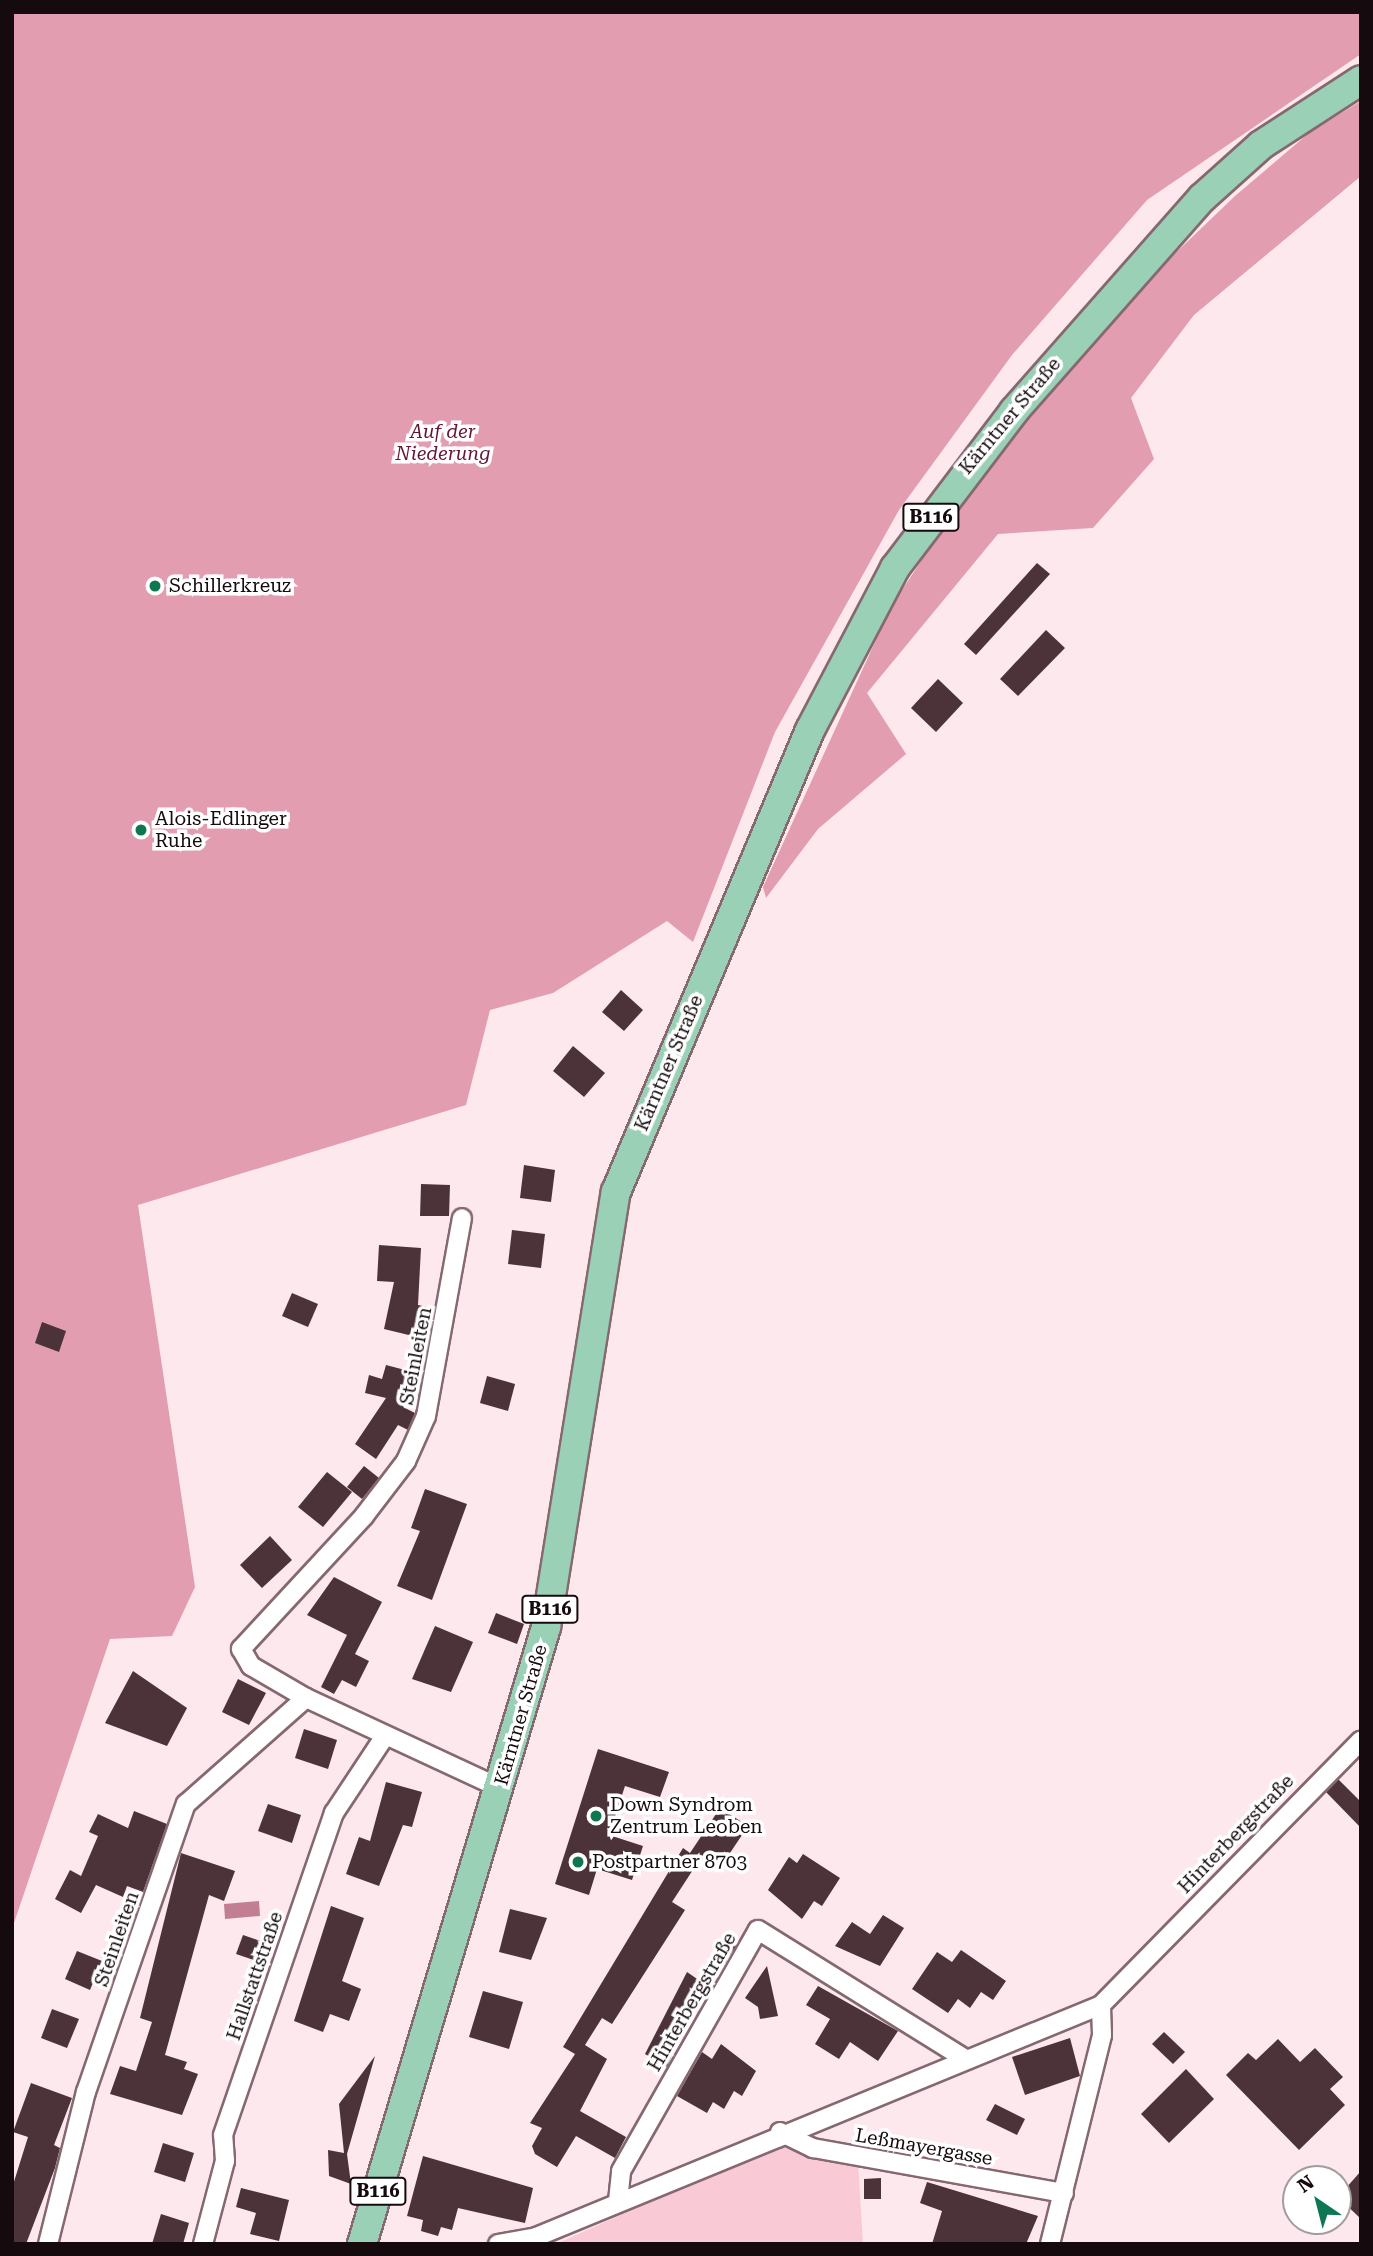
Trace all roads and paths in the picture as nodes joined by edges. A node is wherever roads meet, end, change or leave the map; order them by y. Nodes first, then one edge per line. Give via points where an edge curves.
1 (1361, 80) edge
2 (462, 1217) dead end
3 (306, 1698) junction
4 (385, 1736) junction
5 (1361, 1740) edge
6 (500, 1788) junction
7 (1101, 2005) junction
8 (964, 2058) junction
9 (780, 2133) junction
10 (1064, 2193) junction
11 (618, 2201) junction
12 (48, 2244) edge
13 (203, 2244) edge
14 (362, 2244) edge
15 (498, 2244) edge
16 (1050, 2244) edge

1 - 6 main road, Kärntner Straße / B116 via 1261,145 1106,304 959,478 895,568 841,665 616,1192 546,1627
2 - 3 street, Steinleiten via 426,1416 406,1461 364,1516 241,1648 251,1666
3 - 4 street, Steinleiten
3 - 12 street, Steinleiten via 186,1804 86,2092
4 - 6 street, Steinleiten
4 - 13 street, Hallstattstraße via 334,1812 223,2135 225,2161
5 - 7 street, Hinterbergstraße
6 - 14 main road, Kärntner Straße / B116
7 - 8 street, Hinterbergstraße
7 - 10 street via 1102,2035
8 - 9 street, Hinterbergstraße
8 - 11 street, Hinterbergstraße via 758,1930 621,2171
9 - 10 street, Leßmayergasse via 814,2148
9 - 11 street, Hinterbergstraße
10 - 16 street
11 - 15 street, Hinterbergstraße via 536,2237

